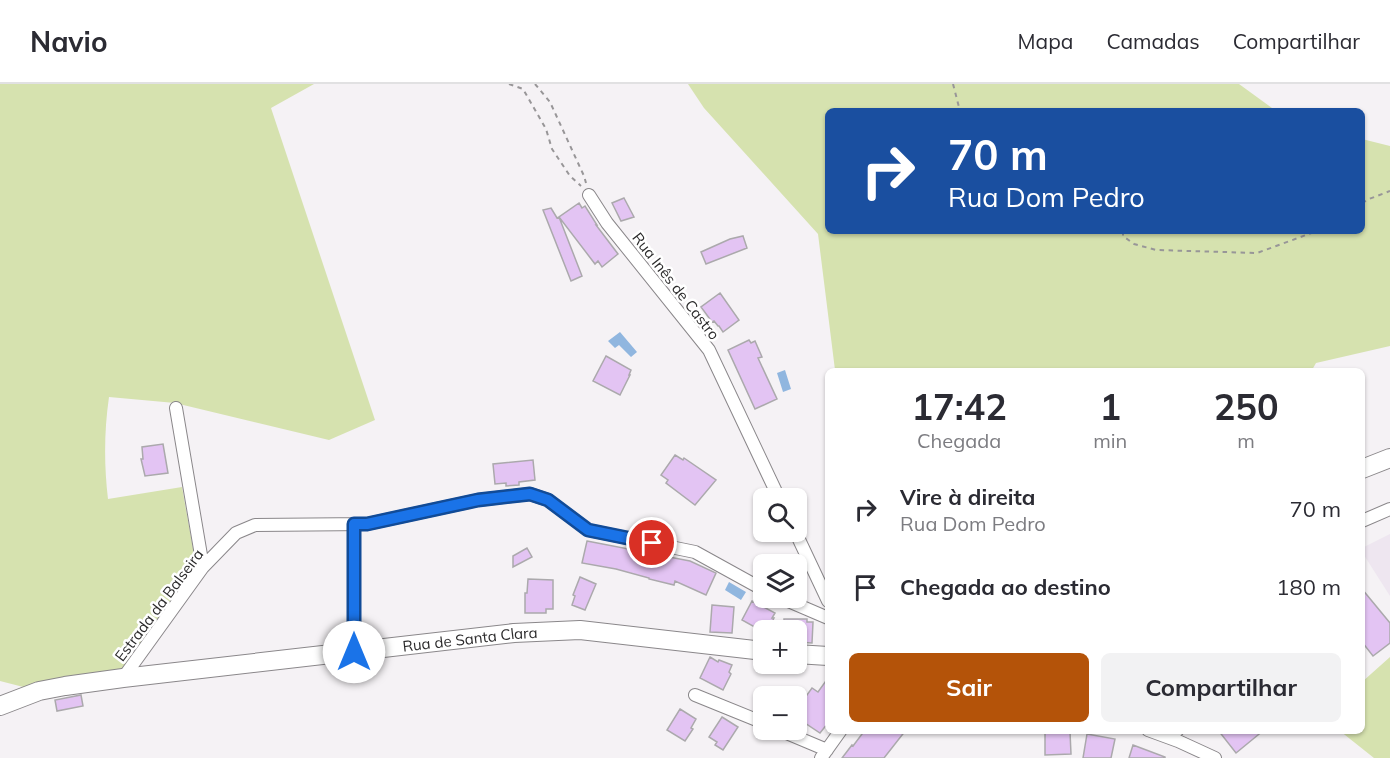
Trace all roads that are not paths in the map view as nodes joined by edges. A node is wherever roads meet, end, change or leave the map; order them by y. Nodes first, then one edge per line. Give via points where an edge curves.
1 (589, 195) road end
2 (176, 408) dead end
3 (1390, 458) edge
4 (1365, 468) edge
5 (774, 488) edge
6 (1390, 509) edge
7 (1365, 520) edge
8 (354, 524) junction
9 (800, 542) edge
10 (204, 567) junction
11 (753, 584) edge
12 (825, 595) edge
13 (804, 608) edge
14 (825, 617) edge
15 (753, 650) edge
16 (354, 652) junction
17 (807, 655) edge
18 (825, 656) edge
19 (123, 678) junction
20 (695, 695) dead end
21 (0, 706) edge
22 (753, 719) edge
23 (838, 734) edge
24 (1177, 735) edge
25 (798, 740) edge
26 (824, 754) edge
27 (1215, 758) edge

1 - 5 street, Rua Inês de Castro via 709,350
2 - 10 street
3 - 4 street
6 - 7 street
8 - 10 street, Estrada da Balseira via 255,525 236,533
8 - 11 street, Estrada da Balseira via 530,494 548,500 588,530 695,552
8 - 16 street
9 - 12 street
10 - 19 street, Estrada da Balseira
13 - 14 street
15 - 16 street, Rua de Santa Clara via 580,630 514,633
16 - 19 street, Rua de Santa Clara
17 - 18 street
19 - 21 street, Rua de Santa Clara via 39,691
20 - 22 street
23 - 26 street
24 - 27 street
25 - 26 street

